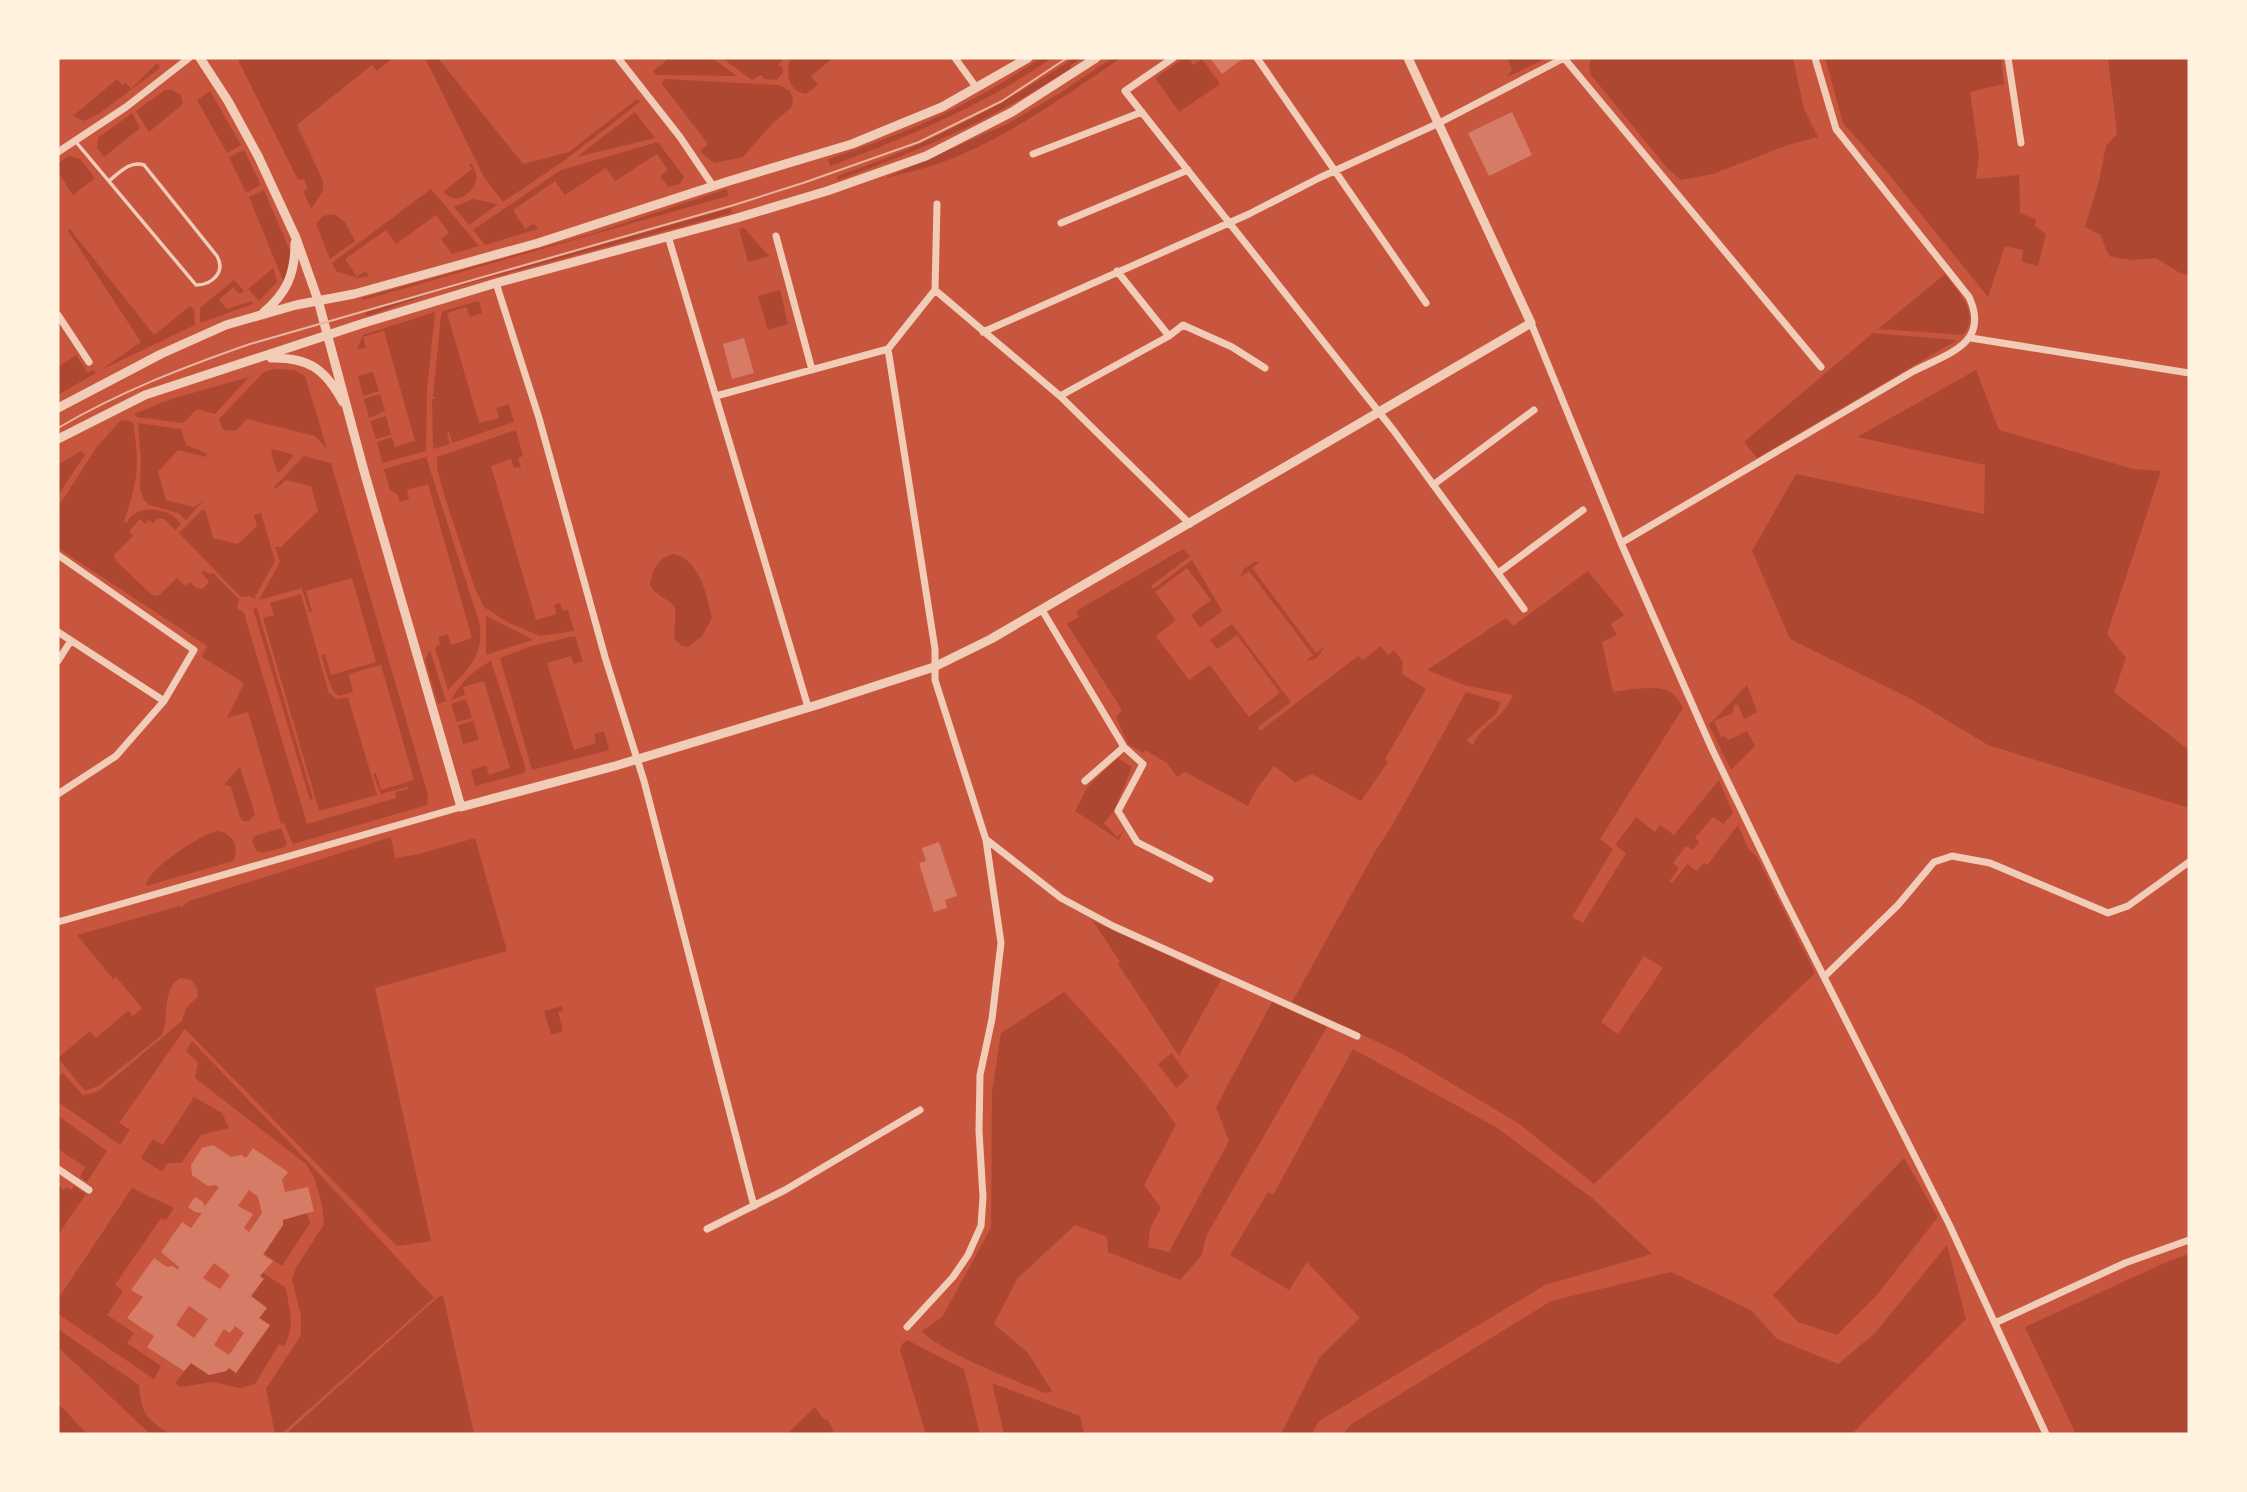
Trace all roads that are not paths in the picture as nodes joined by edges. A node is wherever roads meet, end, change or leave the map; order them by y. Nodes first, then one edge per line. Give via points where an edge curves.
1 (189, 58) edge
2 (200, 58) edge
3 (618, 58) edge
4 (955, 58) edge
5 (1027, 58) edge
6 (1096, 58) edge
7 (1172, 58) edge
8 (1257, 58) edge
9 (1408, 58) edge
10 (1564, 58) edge
11 (1815, 58) edge
12 (2008, 58) edge
13 (976, 87) junction
14 (1142, 112) junction
15 (1439, 123) junction
16 (75, 140) junction
17 (2021, 143) dead end
18 (58, 152) edge
19 (1033, 154) dead end
20 (1188, 170) junction
21 (1335, 171) junction
22 (109, 180) junction
23 (713, 186) junction
24 (937, 204) dead end
25 (1060, 223) dead end
26 (1228, 223) junction
27 (668, 236) junction
28 (776, 236) dead end
29 (296, 238) junction
30 (1117, 271) junction
31 (496, 283) junction
32 (934, 290) junction
33 (318, 300) junction
34 (1426, 303) dead end
35 (58, 315) edge
36 (260, 316) junction
37 (1531, 323) junction
38 (983, 332) junction
39 (329, 335) junction
40 (1169, 335) junction
41 (1971, 338) junction
42 (888, 349) junction
43 (259, 358) junction
44 (89, 362) dead end
45 (1821, 367) dead end
46 (1265, 368) dead end
47 (812, 370) junction
48 (2189, 373) edge
49 (716, 396) junction
50 (1060, 396) junction
51 (58, 408) edge
52 (1534, 410) dead end
53 (1379, 413) junction
54 (350, 416) junction
55 (58, 439) edge
56 (1433, 485) junction
57 (1583, 510) dead end
58 (1189, 524) junction
59 (1621, 543) junction
60 (58, 555) edge
61 (1498, 573) junction
62 (1524, 609) dead end
63 (1042, 610) junction
64 (58, 632) edge
65 (70, 642) junction
66 (58, 661) edge
67 (934, 667) junction
68 (164, 701) junction
69 (808, 707) junction
70 (1124, 747) junction
71 (636, 758) junction
72 (1085, 781) dead end
73 (58, 794) edge
74 (461, 807) junction
75 (986, 839) junction
76 (2189, 862) edge
77 (1210, 879) dead end
78 (58, 922) edge
79 (1825, 976) junction
80 (1357, 1036) dead end
81 (920, 1110) dead end
82 (58, 1169) edge
83 (89, 1190) dead end
84 (754, 1206) junction
85 (707, 1229) dead end
86 (2189, 1240) edge
87 (1995, 1323) junction
88 (906, 1327) dead end
89 (2046, 1434) edge

1 - 16 street via 127,107
2 - 29 street via 244,128
3 - 23 street
4 - 13 street
5 - 13 street
6 - 27 street via 1012,112 926,156 828,191
7 - 14 street via 1125,91
8 - 21 street
9 - 15 street
10 - 15 street
10 - 45 street
11 - 41 street via 1836,129 1969,298 1976,317
12 - 17 street
13 - 23 street via 942,107 852,144
14 - 19 street
14 - 20 street
15 - 21 street
15 - 37 street
16 - 18 street
16 - 22 lane
20 - 25 street
20 - 26 street
21 - 26 street
21 - 34 street
22 - 22 lane via 195,285 205,284 220,272 217,256 144,165 131,164
23 - 33 street via 568,234
24 - 32 street
26 - 30 street
26 - 53 street
27 - 31 street
27 - 49 street
28 - 47 street
29 - 33 street
29 - 36 street via 290,282
30 - 38 street
30 - 40 street
31 - 39 street
31 - 71 street
32 - 38 street
32 - 42 street
33 - 36 street
33 - 39 street
35 - 44 street
36 - 51 street via 187,341
37 - 53 street
37 - 59 street
38 - 50 street
39 - 43 street
39 - 54 street
40 - 46 street via 1182,325
40 - 50 street
41 - 48 street
41 - 59 street
42 - 47 street
42 - 67 street via 935,649
43 - 54 street via 309,363 335,387
43 - 55 street via 145,395
47 - 49 street
49 - 69 street
50 - 58 street
52 - 56 street
53 - 56 street
53 - 58 street
54 - 74 street
56 - 61 street
57 - 61 street
58 - 63 street
59 - 79 street via 1729,785
60 - 68 street via 194,650
61 - 62 street
63 - 67 street
63 - 70 street
64 - 65 street
65 - 66 street
65 - 68 street
67 - 69 street
67 - 75 street
68 - 73 street via 116,756
69 - 71 street
70 - 72 street
70 - 77 street via 1143,764 1118,811 1126,826 1137,842
71 - 74 street
71 - 84 street
74 - 78 street
75 - 80 street via 1061,898 1113,926
75 - 88 street via 1000,943 981,1075 981,1226 953,1277
76 - 79 street via 2128,906 2108,913 1990,863 1952,856 1934,862 1898,905
79 - 87 street
81 - 84 street
82 - 83 street
84 - 85 street
86 - 87 street via 2126,1263
87 - 89 street

